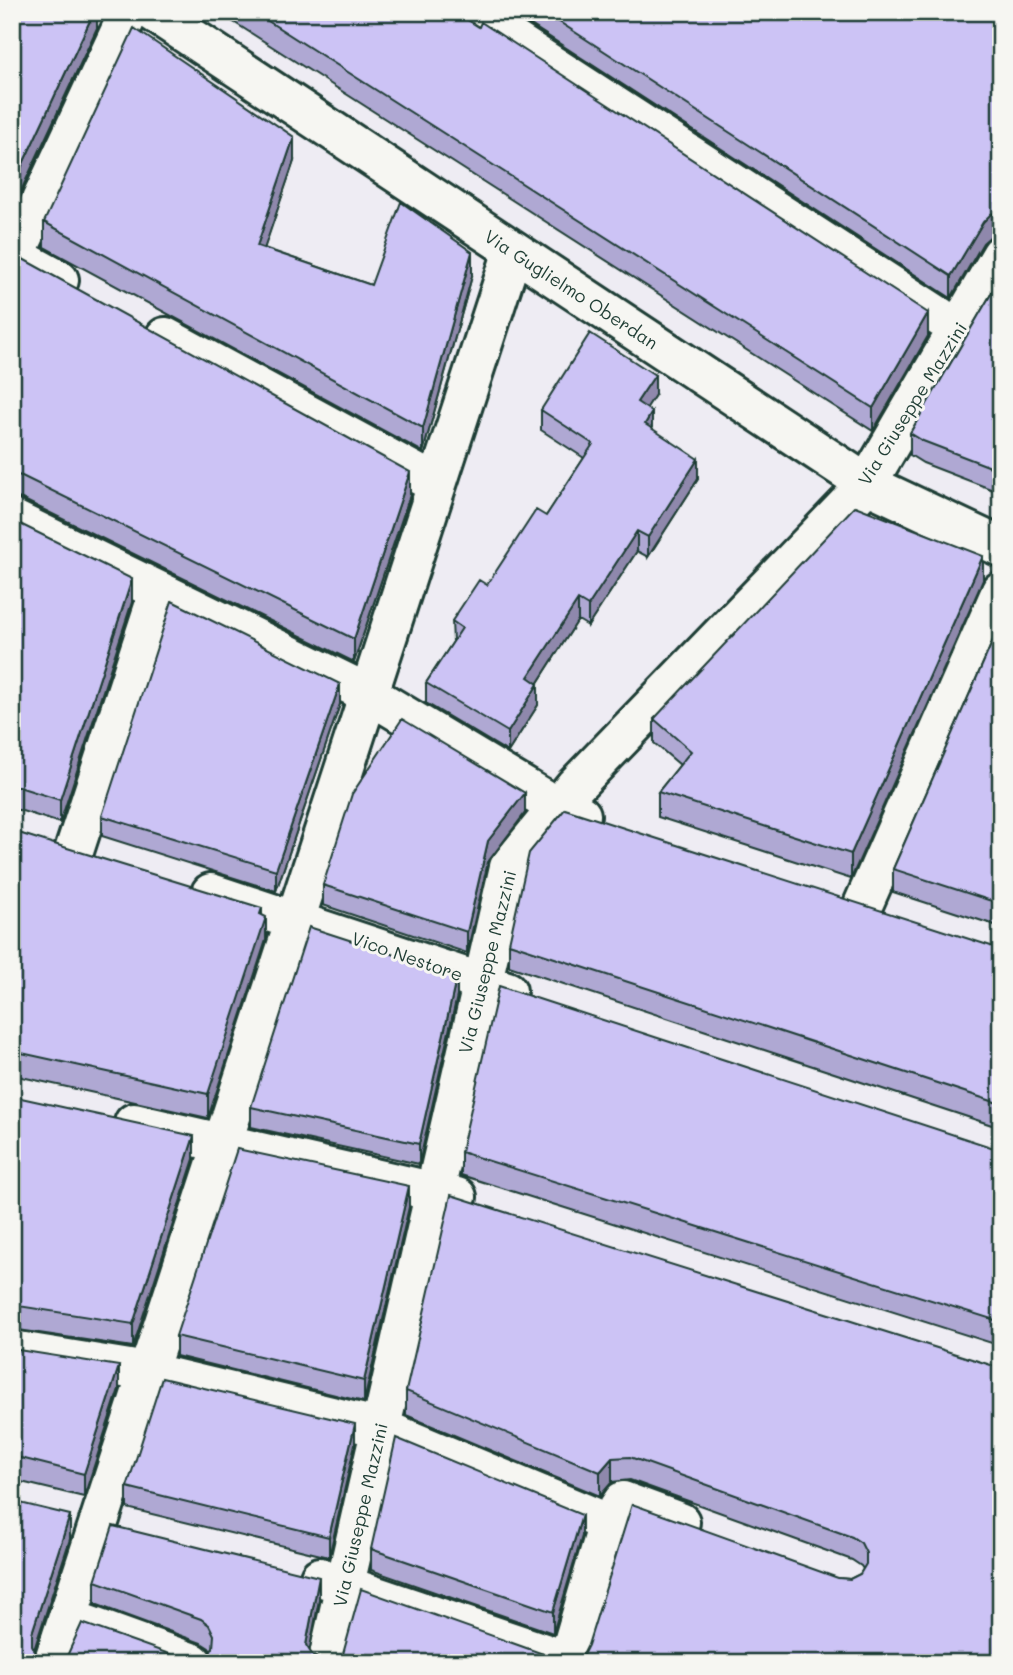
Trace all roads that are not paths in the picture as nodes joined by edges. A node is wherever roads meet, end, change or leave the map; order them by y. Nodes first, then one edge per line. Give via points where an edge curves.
1 (129, 12) edge
2 (153, 12) edge
3 (470, 12) edge
4 (513, 251) junction
5 (1001, 256) edge
6 (87, 295) edge
7 (135, 321) edge
8 (960, 330) junction
9 (436, 484) junction
10 (867, 484) junction
11 (12, 519) edge
12 (1001, 547) edge
13 (159, 591) junction
14 (1001, 591) edge
15 (367, 694) junction
16 (557, 807) junction
17 (610, 824) edge
18 (37, 839) edge
19 (74, 851) junction
20 (113, 863) edge
21 (177, 883) edge
22 (823, 893) edge
23 (863, 905) junction
24 (901, 918) edge
25 (294, 919) junction
26 (482, 983) junction
27 (536, 1000) edge
28 (104, 1117) edge
29 (222, 1142) junction
30 (435, 1190) junction
31 (488, 1207) edge
32 (12, 1350) edge
33 (148, 1372) junction
34 (381, 1428) junction
35 (62, 1514) edge
36 (99, 1522) junction
37 (608, 1523) junction
38 (138, 1532) edge
39 (714, 1534) edge
40 (280, 1567) edge
41 (345, 1584) junction
42 (68, 1618) junction
43 (568, 1662) edge
44 (53, 1663) edge
45 (193, 1663) edge
46 (327, 1663) edge

1 - 6 street via 15,256
2 - 4 street, Via Guglielmo Oberdan
3 - 8 street
4 - 9 street
4 - 10 street, Via Guglielmo Oberdan
5 - 8 street, Via Giuseppe Mazzini
7 - 9 street
8 - 10 street, Via Giuseppe Mazzini
9 - 15 street
10 - 12 street, Via Guglielmo Oberdan
10 - 16 street, Via Giuseppe Mazzini
11 - 13 street
13 - 15 street
13 - 19 street
14 - 23 street
15 - 16 street
15 - 25 street
16 - 17 street
16 - 26 street, Via Giuseppe Mazzini via 509,867
18 - 19 street
19 - 20 street
21 - 25 street, Vico Nestore
22 - 23 street
23 - 24 street
25 - 26 street, Vico Nestore
25 - 29 street
26 - 27 street, Vico Nestore
26 - 30 street, Via Giuseppe Mazzini
28 - 29 street
29 - 30 street
29 - 33 street
30 - 31 street
30 - 34 street, Via Giuseppe Mazzini
32 - 33 street
33 - 34 street
33 - 36 street
34 - 37 street
34 - 41 street, Via Giuseppe Mazzini
35 - 36 street
36 - 38 street
36 - 42 street
37 - 39 street via 623,1501
37 - 43 street
40 - 41 street
41 - 43 street
41 - 46 street, Via Giuseppe Mazzini
42 - 44 street
42 - 45 street

